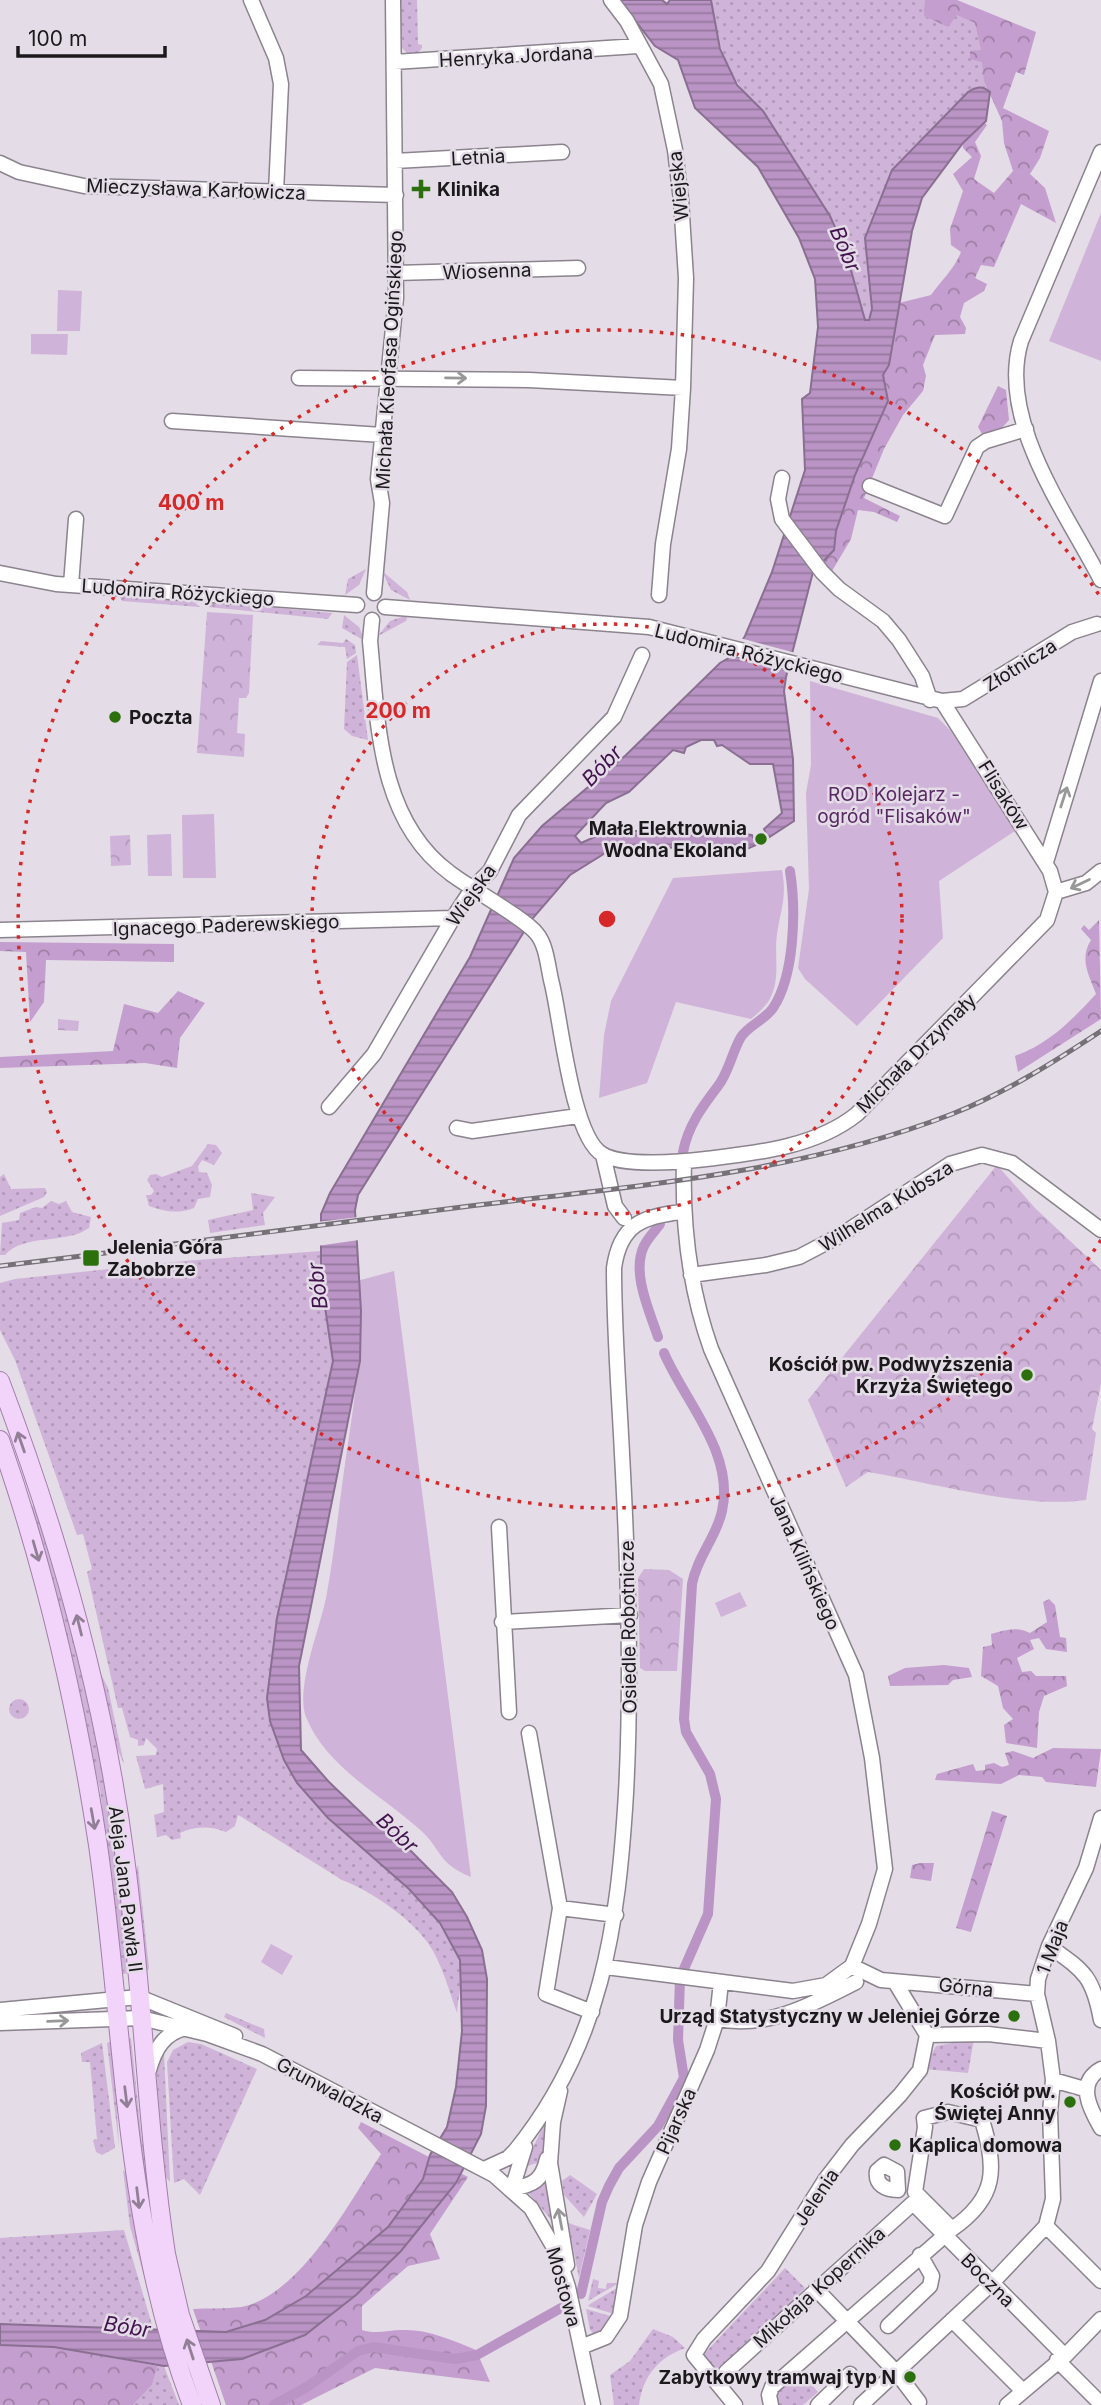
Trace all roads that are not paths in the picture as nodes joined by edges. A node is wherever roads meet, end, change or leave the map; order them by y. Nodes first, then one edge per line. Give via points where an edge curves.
1 (251, 0) edge
2 (393, 0) edge
3 (611, 0) edge
4 (638, 46) junction
5 (394, 62) junction
6 (562, 152) dead end
7 (1101, 152) edge
8 (395, 161) junction
9 (0, 163) edge
10 (276, 192) junction
11 (396, 195) junction
12 (578, 268) dead end
13 (396, 272) junction
14 (387, 377) junction
15 (299, 378) dead end
16 (683, 388) junction
17 (172, 421) dead end
18 (1026, 429) junction
19 (382, 435) junction
20 (782, 478) dead end
21 (870, 486) dead end
22 (76, 519) dead end
23 (0, 573) edge
24 (1101, 580) edge
25 (71, 585) junction
26 (374, 593) junction
27 (659, 596) dead end
28 (357, 605) junction
29 (385, 607) junction
30 (372, 620) junction
31 (1100, 625) edge
32 (642, 655) dead end
33 (1101, 681) edge
34 (936, 701) junction
35 (1046, 862) junction
36 (1101, 871) edge
37 (472, 889) junction
38 (1056, 892) junction
39 (453, 918) junction
40 (0, 930) edge
41 (329, 1107) dead end
42 (578, 1116) junction
43 (457, 1128) dead end
44 (603, 1155) junction
45 (684, 1162) junction
46 (682, 1212) junction
47 (624, 1218) dead end
48 (1101, 1230) edge
49 (691, 1275) junction
50 (0, 1381) edge
51 (0, 1440) edge
52 (499, 1528) dead end
53 (630, 1615) junction
54 (502, 1622) junction
55 (509, 1712) dead end
56 (530, 1733) dead end
57 (1101, 1818) edge
58 (560, 1908) junction
59 (616, 1915) junction
60 (1049, 1946) junction
61 (852, 1966) junction
62 (606, 1967) junction
63 (721, 1982) junction
64 (856, 1982) dead end
65 (895, 1982) junction
66 (1037, 1994) junction
67 (139, 1997) junction
68 (115, 1998) junction
69 (0, 2010) edge
70 (592, 2012) junction
71 (117, 2017) junction
72 (141, 2018) junction
73 (717, 2019) junction
74 (1101, 2020) edge
75 (0, 2024) edge
76 (188, 2028) junction
77 (927, 2035) junction
78 (1048, 2041) junction
79 (251, 2049) junction
80 (1101, 2069) edge
81 (564, 2076) junction
82 (1053, 2080) junction
83 (146, 2081) junction
84 (1083, 2088) junction
85 (539, 2118) junction
86 (1101, 2128) edge
87 (410, 2132) joint
88 (551, 2136) junction
89 (479, 2167) junction
90 (512, 2189) junction
91 (898, 2190) dead end
92 (912, 2203) junction
93 (1046, 2226) junction
94 (947, 2232) junction
95 (920, 2255) junction
96 (1101, 2281) edge
97 (991, 2284) junction
98 (568, 2287) junction
99 (816, 2289) junction
100 (1101, 2319) edge
101 (952, 2320) junction
102 (848, 2322) junction
103 (888, 2326) dead end
104 (581, 2347) junction
105 (1061, 2358) junction
106 (892, 2368) junction
107 (726, 2372) dead end
108 (850, 2374) dead end
109 (1023, 2391) junction
110 (919, 2402) dead end
111 (1101, 2404) edge
112 (192, 2405) edge
113 (211, 2405) edge
114 (593, 2405) edge
115 (735, 2405) edge
116 (771, 2405) edge
117 (818, 2405) edge
118 (861, 2405) edge
119 (1007, 2405) edge

1 - 10 street via 276,58 281,85
2 - 5 street, Michała Kleofasa Ogińskiego
3 - 4 street, Wiejska
4 - 5 street, Henryka Jordana
4 - 16 street, Wiejska via 661,84 675,150 686,278
5 - 8 street, Michała Kleofasa Ogińskiego
6 - 8 street, Letnia
7 - 18 street via 1018,352 1017,381
8 - 11 street, Michała Kleofasa Ogińskiego
9 - 10 street, Mieczysława Karłowicza via 19,172 84,186
10 - 11 street, Mieczysława Karłowicza
11 - 13 street, Michała Kleofasa Ogińskiego
12 - 13 street, Wiosenna
13 - 14 street, Michała Kleofasa Ogińskiego
14 - 15 street
14 -> 16 street
14 - 19 street, Michała Kleofasa Ogińskiego
16 - 27 street, Wiejska
17 - 19 street
18 - 21 street via 977,447 945,516
18 - 24 street via 1032,452
19 - 26 street, Michała Kleofasa Ogińskiego
20 - 34 street, Flisaków via 778,499 782,519 822,572 900,640
22 - 25 street
23 - 25 street, Ludomira Różyckiego
25 - 28 street, Ludomira Różyckiego
26 - 28 street via 361,597
26 - 29 street
28 - 30 street via 361,616
29 - 30 street via 381,616
29 - 34 street, Ludomira Różyckiego via 624,624 715,641
30 - 37 street via 371,656 392,795 418,844
31 - 34 street, Złotnicza via 1072,632 963,699
32 - 37 street, Wiejska via 614,717 519,815 490,871
35 -> 33 street
34 - 35 street, Flisaków
35 - 38 street, Flisaków
36 -> 38 street via 1086,883
37 - 39 street, Wiejska
37 - 42 street via 533,929 540,939 560,1014
38 - 45 street, Michała Drzymały via 1047,920 846,1122 821,1137
39 - 40 street, Ignacego Paderewskiego
39 - 41 street, Wiejska via 374,1054
42 - 43 street via 472,1131
42 - 44 street via 585,1136
44 - 45 street via 616,1160
44 - 47 street via 615,1206
45 - 46 street, Jana Kilińskiego
46 - 49 street, Jana Kilińskiego
46 - 53 street, Osiedle Robotnicze via 651,1216 633,1227 618,1247 614,1268
48 - 49 street, Wilhelma Kubsza via 1012,1163 982,1155 950,1164 841,1236 799,1257
49 - 61 street, Jana Kilińskiego via 711,1349 852,1665 864,1704 884,1869
67 -> 50 main road, Aleja Jana Pawła II via 125,1855 100,1715 71,1597
51 -> 68 main road, Aleja Jana Pawła II via 49,1598 77,1723 98,1846
52 - 54 street
53 - 54 street
53 - 59 street, Osiedle Robotnicze via 631,1711
54 - 55 street
56 - 58 street
57 - 60 street, 1 Maja via 1086,1868
58 - 59 street
58 - 70 street via 546,1994
59 - 62 street, Osiedle Robotnicze
60 - 66 street, 1 Maja
60 - 74 street via 1092,1984
61 - 63 street via 836,1980 802,1991
61 - 65 street
62 - 63 street
62 - 70 street, Osiedle Robotnicze
63 - 73 street, Pijarska
64 - 73 street via 773,2020 739,2023
65 - 66 street, Górna
65 - 77 street
66 - 78 street, 1 Maja
67 - 68 street, Grunwaldzka
67 - 72 main road, Aleja Jana Pawła II
67 - 79 street, Grunwaldzka via 231,2033
68 - 69 street, Grunwaldzka
68 - 71 main road, Aleja Jana Pawła II
70 - 81 street, Osiedle Robotnicze
71 - 72 street, Grunwaldzka
75 -> 71 street, Grunwaldzka
71 -> 112 main road, Aleja Jana Pawła II via 141,2219 155,2293
72 - 76 street, Grunwaldzka
72 - 83 main road, Aleja Jana Pawła II
73 - 104 street, Pijarska via 649,2182 635,2225 618,2322 601,2341
76 - 79 street, Grunwaldzka
76 - 83 street via 167,2037 156,2050
77 - 78 street via 988,2034
77 - 115 street, Jelenia via 919,2070 852,2145 768,2271 694,2355
78 - 82 street, 1 Maja
79 - 87 street, Grunwaldzka
80 - 84 street
81 - 85 street, Osiedle Robotnicze
81 - 88 street, Osiedle Robotnicze
82 - 84 street
82 - 93 street, 1 Maja via 1053,2199
113 -> 83 main road, Aleja Jana Pawła II via 174,2292
84 - 86 street
85 - 89 street, Osiedle Robotnicze via 508,2158
85 - 90 street, Osiedle Robotnicze
87 - 89 street, Mostowa
88 - 90 street, Osiedle Robotnicze via 542,2175 532,2184
98 -> 88 street, Osiedle Robotnicze via 551,2171
89 - 90 street, Mostowa
90 - 98 street, Mostowa via 547,2232
91 - 92 street, Boczna
92 - 94 street, Boczna
92 - 99 street, Mikołaja Kopernika
93 - 96 street
93 - 97 street
94 - 94 street via 975,2213 988,2190 992,2157 982,2120 948,2112 924,2118 915,2192
94 - 95 street
94 - 97 street, Boczna
95 - 102 street
95 - 103 street via 932,2276 930,2286
97 - 101 street
97 - 105 street, Boczna
98 - 104 street, Mostowa
99 - 102 street
99 - 107 street, Mikołaja Kopernika
100 - 105 street
101 - 106 street
101 - 109 street
102 - 106 street
102 - 116 street via 772,2388
104 - 114 street, Mostowa
105 - 109 street
105 - 111 street, Boczna
106 - 110 street
106 - 118 street
108 - 117 street
109 - 119 street

